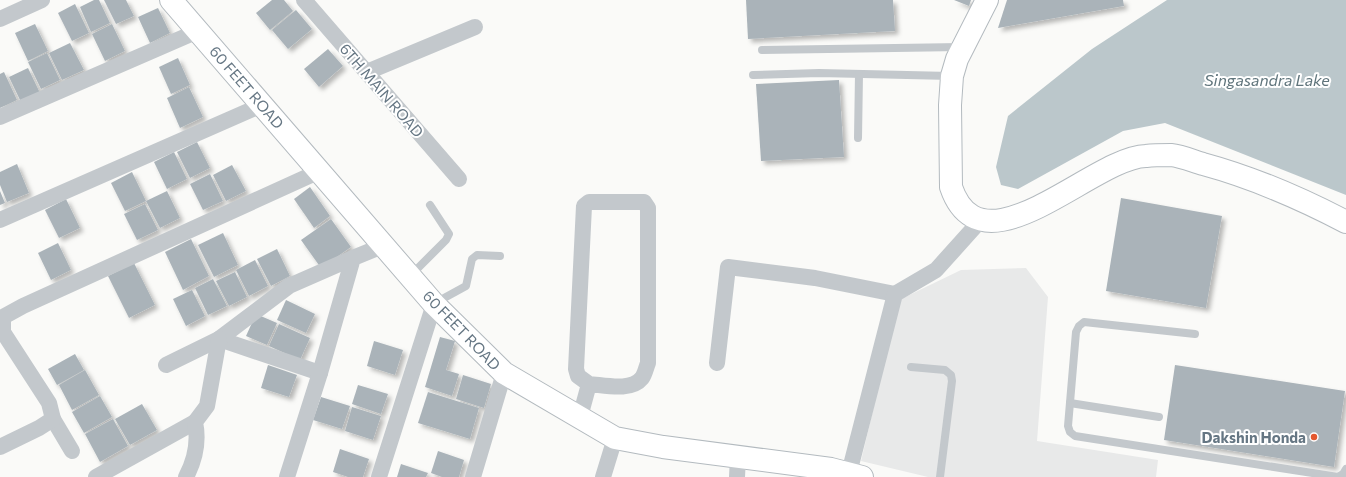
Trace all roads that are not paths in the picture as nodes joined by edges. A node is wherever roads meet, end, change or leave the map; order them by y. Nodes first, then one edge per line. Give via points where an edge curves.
1 (42, 0) edge
2 (171, 0) edge
3 (987, 0) edge
4 (308, 1) edge
5 (0, 19) edge
6 (474, 27) dead end
7 (198, 31) junction
8 (963, 47) junction
9 (762, 50) dead end
10 (367, 72) junction
11 (859, 74) junction
12 (753, 75) dead end
13 (952, 76) junction
14 (262, 105) junction
15 (0, 117) edge
16 (858, 138) dead end
17 (320, 171) junction
18 (459, 179) dead end
19 (430, 205) dead end
20 (0, 220) edge
21 (980, 221) junction
22 (1346, 222) edge
23 (385, 245) junction
24 (500, 256) dead end
25 (353, 258) junction
26 (411, 276) junction
27 (895, 294) junction
28 (434, 304) junction
29 (1195, 334) dead end
30 (219, 338) junction
31 (717, 363) dead end
32 (166, 365) dead end
33 (911, 367) dead end
34 (320, 373) junction
35 (504, 373) junction
36 (589, 384) junction
37 (1070, 403) junction
38 (580, 417) junction
39 (1158, 417) dead end
40 (53, 419) junction
41 (195, 422) junction
42 (615, 438) junction
43 (0, 447) edge
44 (72, 451) dead end
45 (737, 467) edge
46 (1346, 469) edge
47 (856, 475) edge
48 (96, 477) edge
49 (186, 477) edge
50 (287, 477) edge
51 (379, 477) edge
52 (473, 477) edge
53 (603, 477) edge
54 (940, 477) edge
55 (1338, 477) edge

1 - 5 street
2 - 7 street, 60 FEET ROAD
3 - 8 street
4 - 10 street, 6TH MAIN ROAD
6 - 10 street
7 - 14 street, 60 FEET ROAD
7 - 15 street
8 - 9 lane
8 - 13 street
10 - 18 street, 6TH MAIN ROAD
11 - 12 lane
11 - 13 lane
11 - 16 lane
13 - 21 street via 951,187 960,206
14 - 17 street, 60 FEET ROAD
14 - 20 street
17 - 23 street, 60 FEET ROAD
17 - 40 street via 3,317 3,332 49,403
19 - 26 lane via 449,234
21 - 22 street via 997,222 1017,217 1121,163 1144,156 1172,155 1230,172
21 - 27 street via 936,270
23 - 25 street
23 - 26 street, 60 FEET ROAD
24 - 28 lane via 477,255 472,259 466,286
25 - 30 street via 288,286
25 - 34 street
26 - 28 street, 60 FEET ROAD
27 - 31 street via 814,278 728,267
27 - 47 street
28 - 35 street, 60 FEET ROAD
28 - 51 street
29 - 37 lane via 1084,322 1076,332
30 - 32 street
30 - 34 street
30 - 41 street via 207,406
33 - 54 lane via 945,370 951,374
34 - 50 street
35 - 38 street, 60 FEET ROAD
35 - 52 street
36 - 36 street via 633,384 642,378 648,363 648,208 644,202 589,202 584,206 576,369 578,376
36 - 38 street
37 - 39 lane
37 - 55 lane via 1068,426 1075,436
38 - 42 street, 60 FEET ROAD
40 - 43 street
40 - 44 street
41 - 48 street
41 - 49 street via 198,434 194,463
42 - 45 street, 60 FEET ROAD
42 - 53 street
45 - 47 street, 60 FEET ROAD via 832,469
46 - 55 lane

